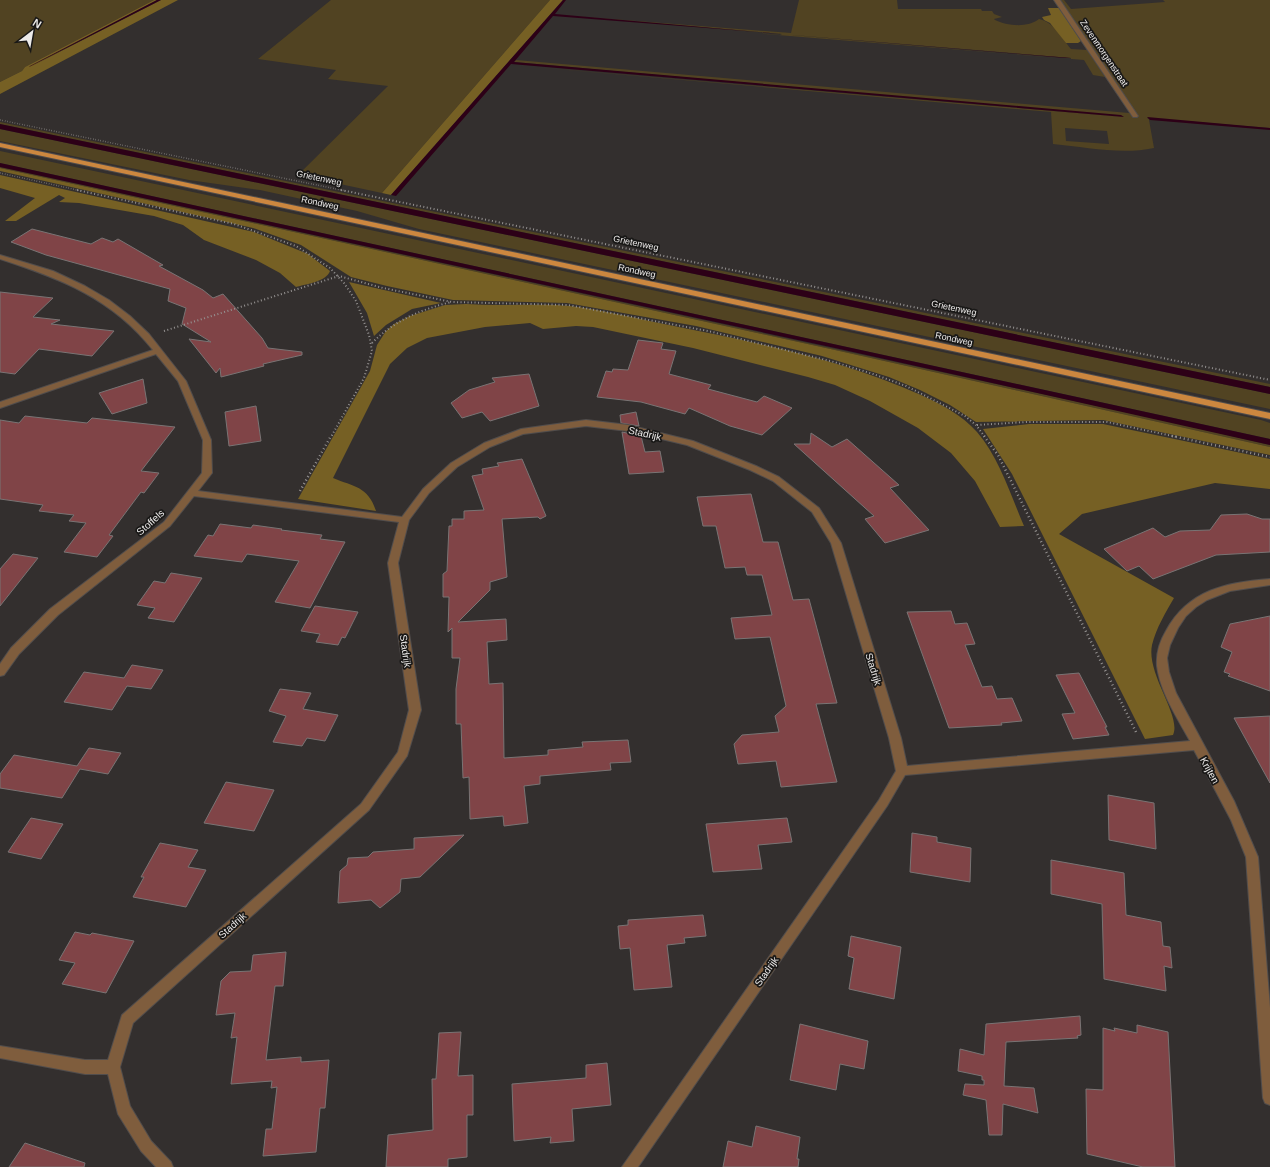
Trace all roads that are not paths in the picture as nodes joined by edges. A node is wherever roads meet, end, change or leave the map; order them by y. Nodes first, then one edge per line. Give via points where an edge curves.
1 (1057, 0) edge
2 (1135, 116) dead end
3 (0, 145) edge
4 (0, 257) edge
5 (158, 351) junction
6 (0, 405) edge
7 (1270, 416) edge
8 (190, 493) junction
9 (404, 520) junction
10 (1270, 582) edge
11 (0, 672) edge
12 (1196, 745) junction
13 (902, 771) junction
14 (1267, 1029) edge
15 (0, 1052) edge
16 (113, 1066) junction
17 (1270, 1098) edge
18 (166, 1167) edge
19 (629, 1167) edge

1 - 2 street, Zevenmorgenstraat
3 - 7 main road, Rondweg
4 - 5 street, Stoffels via 50,273 82,288 122,314
5 - 6 street
5 - 8 street, Stoffels via 182,381 207,440 207,473
8 - 9 street
8 - 11 street, Stoffels via 167,524 54,612 15,651
9 - 13 street, Stadrijk via 431,486 454,465 487,445 522,432 586,423 628,428 690,443 776,479 816,510 836,543 895,738
9 - 16 street, Stadrijk via 393,563 415,710 403,753 365,807 126,1019
10 - 12 street, Krijten via 1250,583 1213,592 1181,612 1168,637 1162,658 1167,685
12 - 13 street
12 - 14 street, Krijten via 1244,832 1252,857
13 - 19 street, Stadrijk
14 - 17 street, Krijten
15 - 16 street via 85,1067
16 - 18 street, Stadrijk via 123,1109 146,1146

